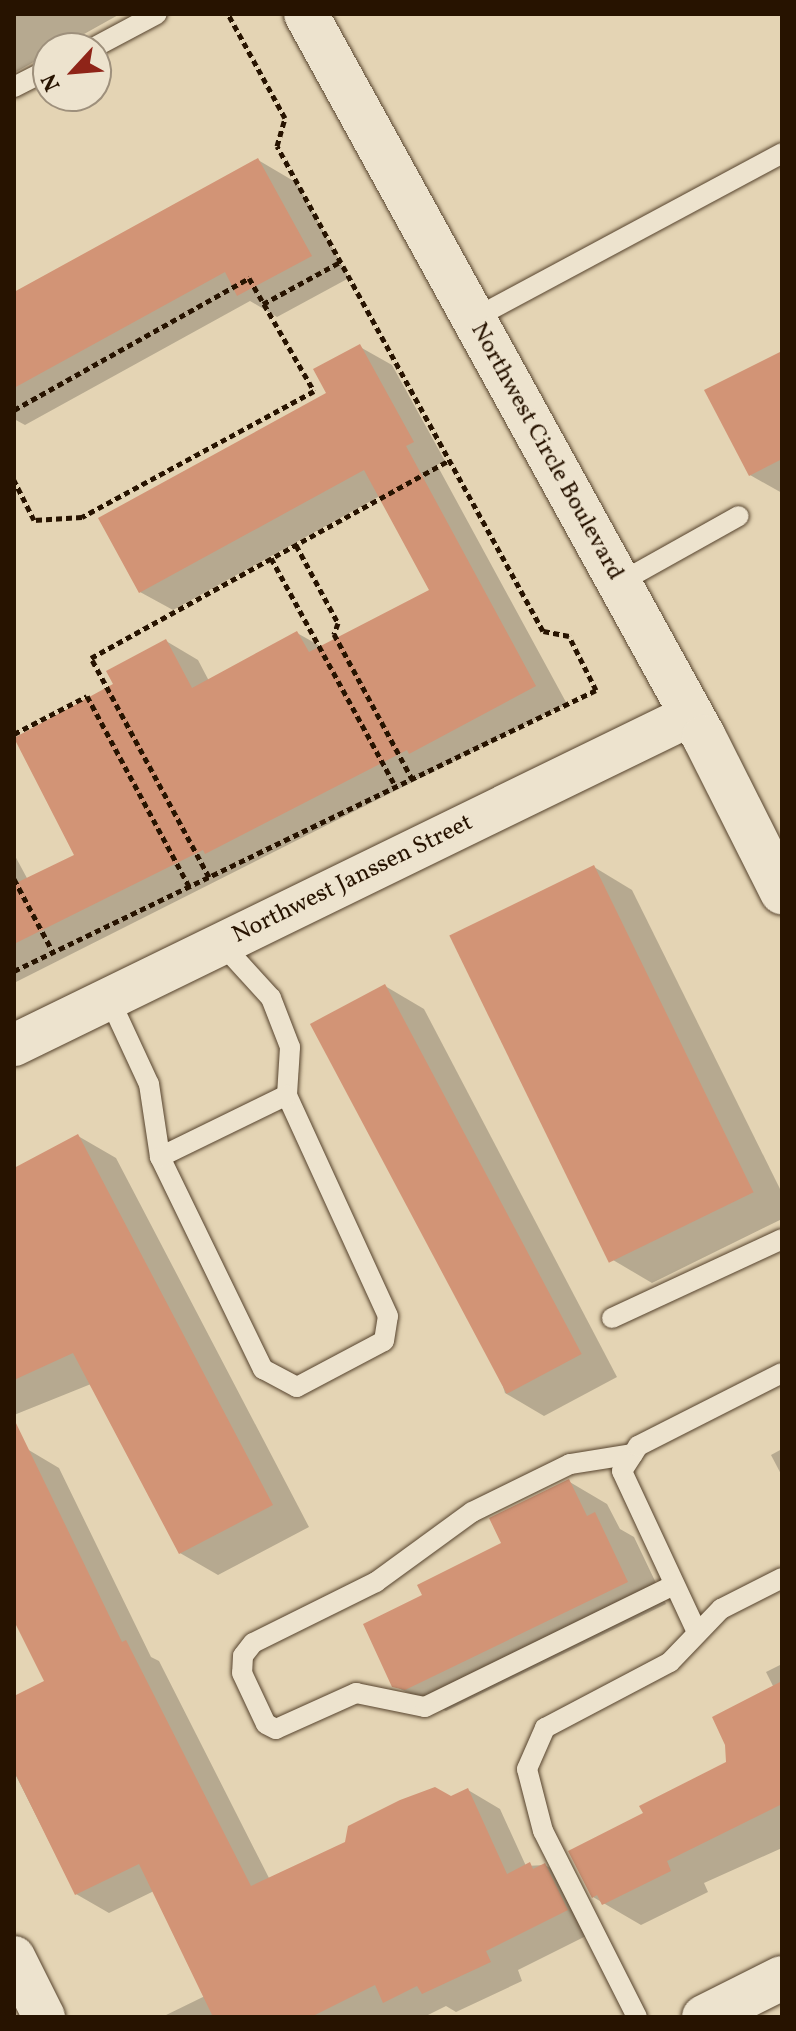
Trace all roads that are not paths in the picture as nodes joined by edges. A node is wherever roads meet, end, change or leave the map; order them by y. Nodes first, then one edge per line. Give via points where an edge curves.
1 (157, 14) edge
2 (306, 14) edge
3 (112, 38) edge
4 (32, 78) edge
5 (14, 87) edge
6 (782, 153) edge
7 (473, 319) junction
8 (739, 516) dead end
9 (619, 583) junction
10 (691, 715) junction
11 (782, 892) edge
12 (221, 943) junction
13 (109, 998) junction
14 (14, 1045) edge
15 (287, 1095) junction
16 (160, 1157) junction
17 (782, 1239) edge
18 (612, 1318) dead end
19 (782, 1373) edge
20 (633, 1454) junction
21 (782, 1578) edge
22 (674, 1585) junction
23 (696, 1630) junction
24 (14, 1957) edge
25 (782, 1978) edge
26 (44, 2017) edge
27 (637, 2017) edge
28 (704, 2017) edge

1 - 3 lane
2 - 7 main road, Northwest Circle Boulevard
4 - 5 lane
6 - 7 lane
7 - 9 main road, Northwest Circle Boulevard
8 - 9 lane
9 - 10 main road, Northwest Circle Boulevard
10 - 11 main road, Northwest Circle Boulevard
10 - 12 street, Northwest Janssen Street
12 - 13 street, Northwest Janssen Street
12 - 15 lane via 271,998 290,1047
13 - 14 street, Northwest Janssen Street
13 - 16 lane via 149,1084
15 - 16 lane
15 - 16 lane via 388,1316 384,1341 297,1387 263,1369
17 - 18 lane
19 - 20 lane via 638,1446
20 - 22 lane via 622,1471
20 - 22 lane via 570,1464 472,1512 376,1582 253,1643 243,1656 242,1673 266,1724 276,1729 356,1693 425,1707
21 - 23 lane via 721,1609
22 - 23 lane
23 - 27 lane via 670,1662 545,1728 527,1769 543,1831
24 - 26 street
25 - 28 main road

